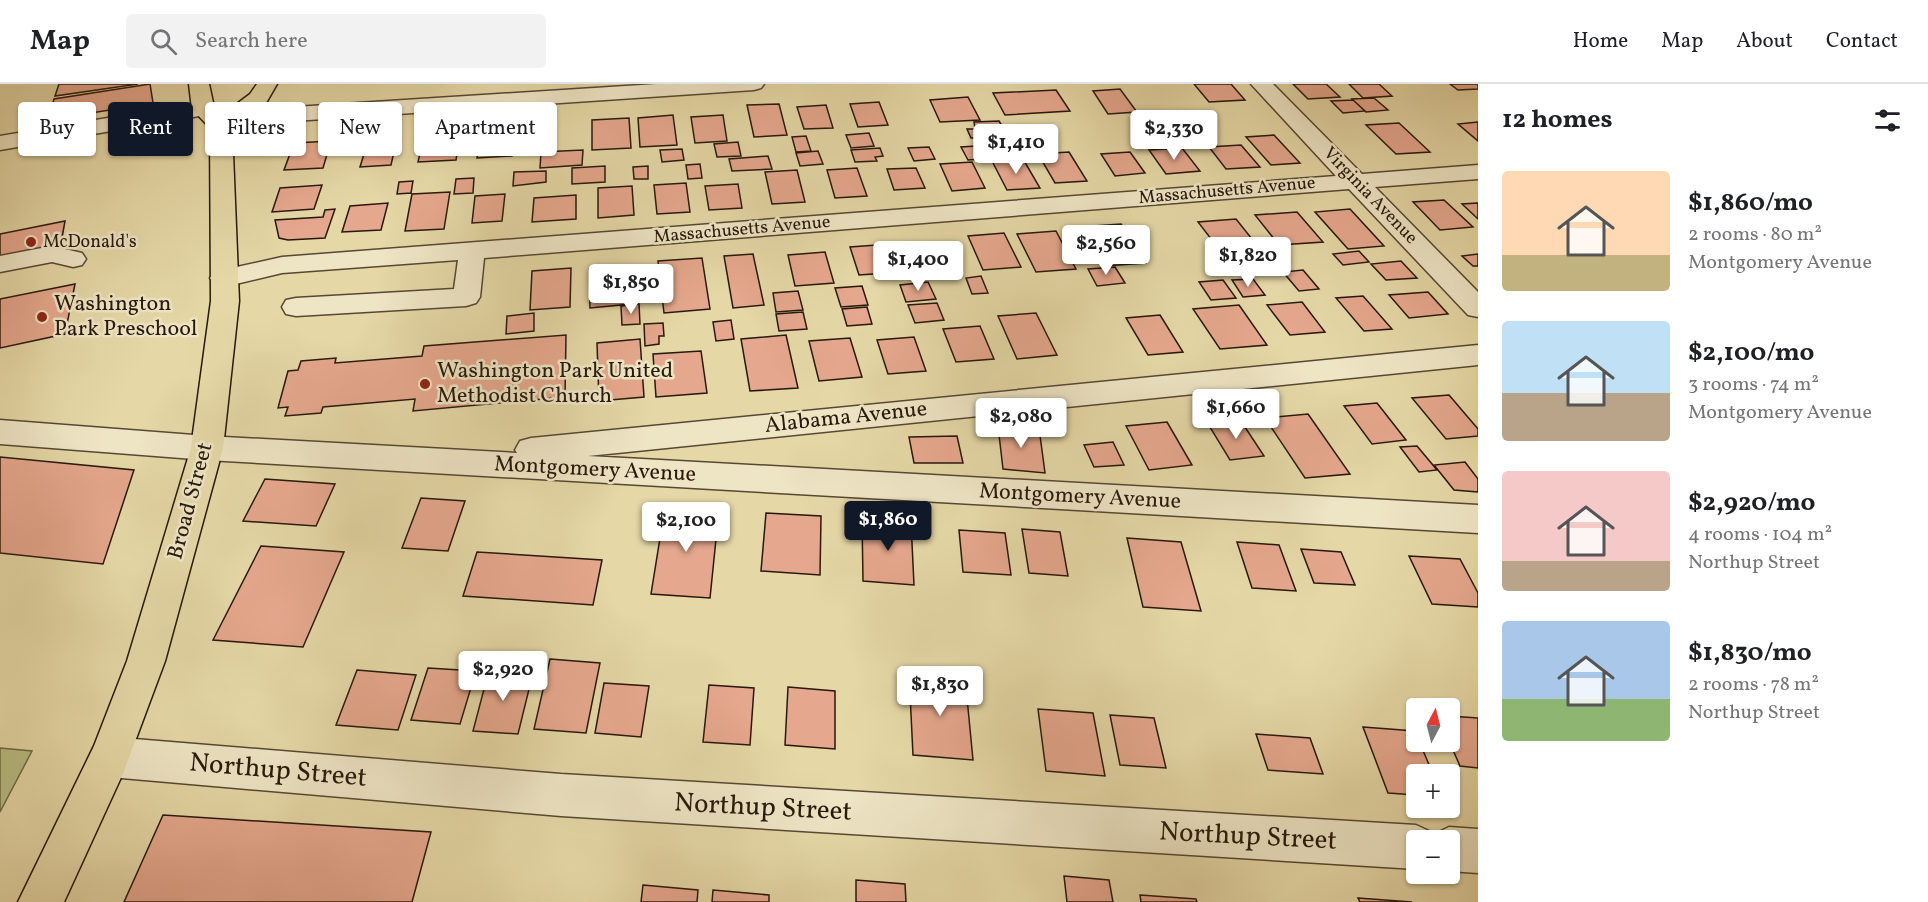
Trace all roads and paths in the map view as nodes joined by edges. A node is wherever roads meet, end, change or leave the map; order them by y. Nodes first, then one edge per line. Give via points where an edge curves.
1 (199, 84) edge
2 (267, 84) edge
3 (754, 84) edge
4 (1261, 84) edge
5 (253, 102) edge
6 (202, 110) junction
7 (205, 112) edge
8 (306, 113) edge
9 (0, 143) edge
10 (222, 156) edge
11 (1478, 172) edge
12 (1355, 181) junction
13 (472, 251) junction
14 (370, 258) junction
15 (73, 259) dead end
16 (0, 264) edge
17 (223, 278) junction
18 (362, 303) junction
19 (296, 307) dead end
20 (1478, 308) edge
21 (1478, 355) edge
22 (0, 432) edge
23 (207, 448) junction
24 (428, 460) junction
25 (1478, 519) edge
26 (110, 757) junction
27 (1406, 846) edge
28 (1460, 850) edge
29 (1478, 851) edge
30 (41, 902) edge

1 - 6 main road
2 - 5 main road
3 - 8 street
4 - 12 street, Virginia Avenue
6 - 7 main road
6 - 9 street
10 - 17 main road, Broad Street
11 - 12 street, Massachusetts Avenue
12 - 13 street, Massachusetts Avenue
12 - 20 street, Virginia Avenue
13 - 14 street, Massachusetts Avenue
13 - 18 street via 466,297
14 - 17 street, Massachusetts Avenue via 282,265
14 - 18 street
15 - 16 street via 52,254
17 - 23 main road, Broad Street via 225,301
18 - 19 street
21 - 24 street, Alabama Avenue
22 - 23 street, Montgomery Avenue
23 - 24 street, Montgomery Avenue
23 - 26 main road, Broad Street via 146,661
24 - 25 street, Montgomery Avenue
26 - 27 street, Northup Street via 561,795
26 - 30 main road, Broad Street
28 - 29 street

